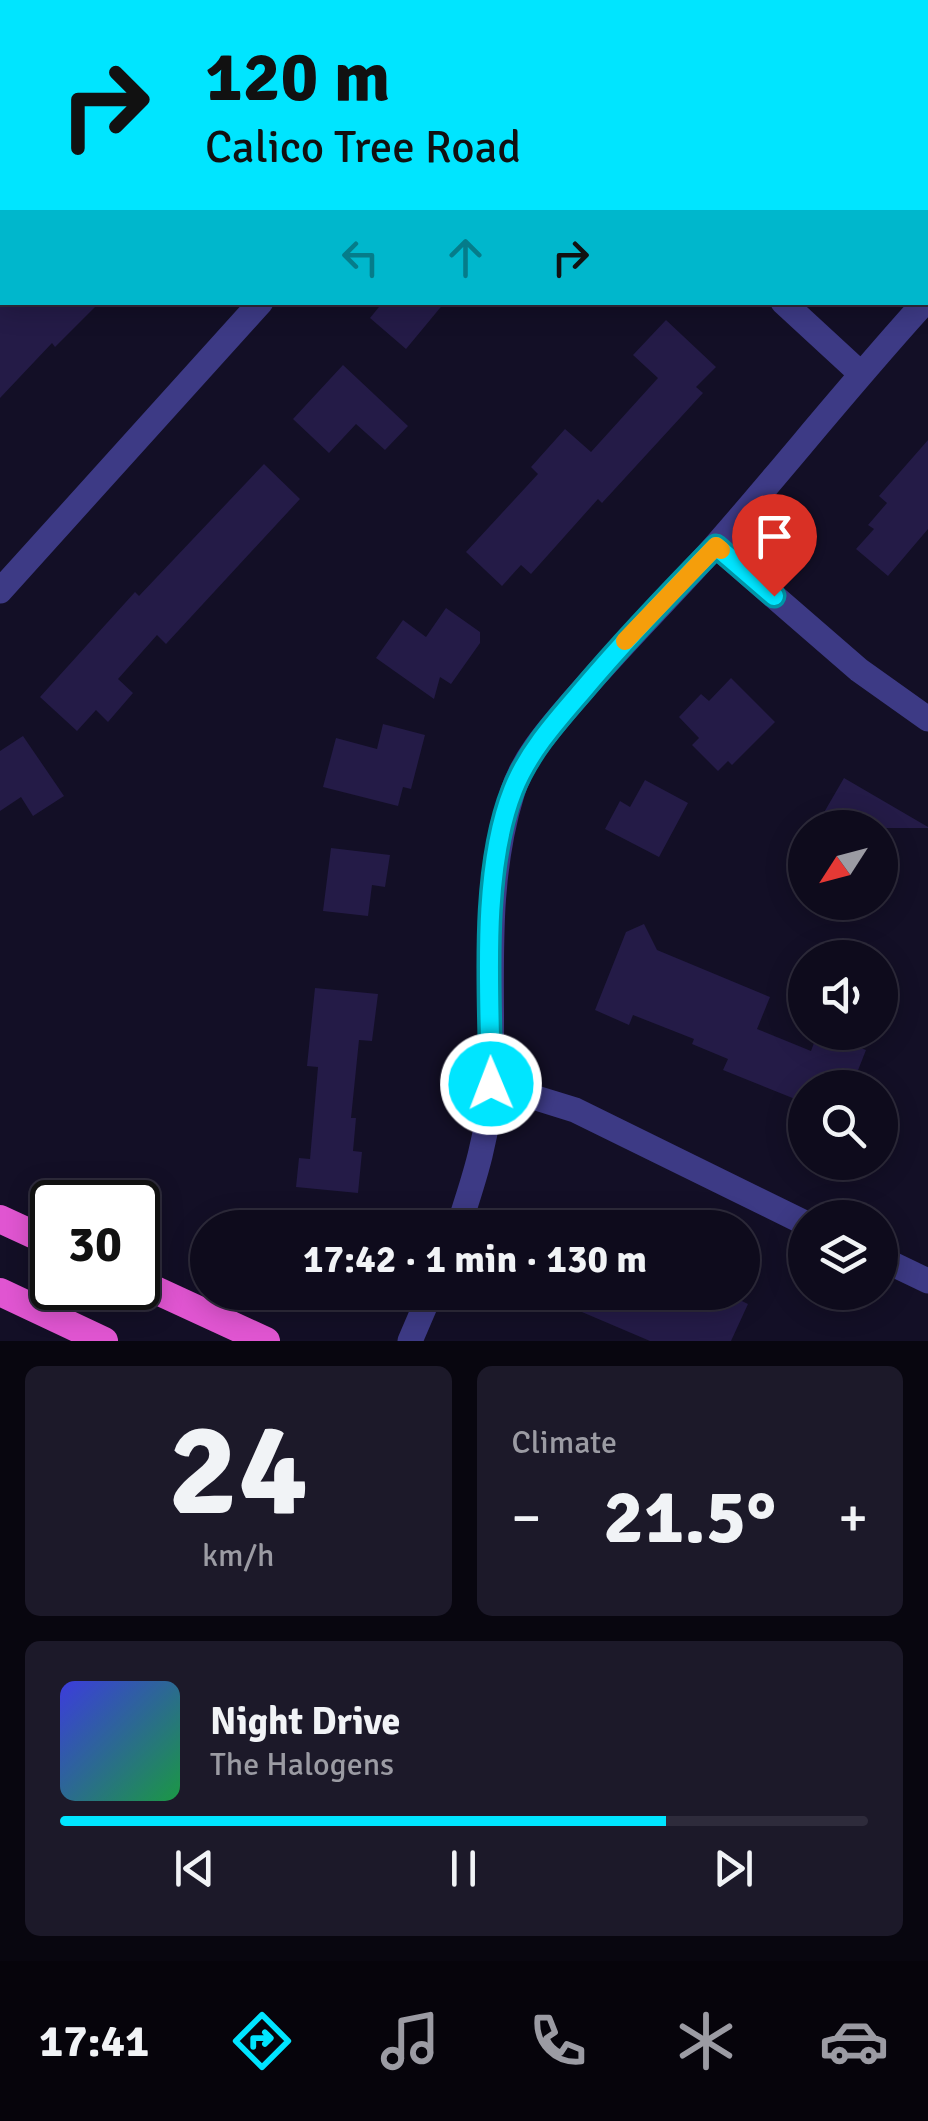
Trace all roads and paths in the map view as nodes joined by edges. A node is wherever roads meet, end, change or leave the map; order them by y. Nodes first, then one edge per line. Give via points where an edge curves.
1 (258, 305) edge
2 (786, 305) edge
3 (922, 305) edge
4 (860, 373) junction
5 (716, 546) junction
6 (0, 591) edge
7 (928, 719) edge
8 (491, 1084) junction
9 (464, 1210) edge
10 (788, 1215) edge
11 (0, 1218) edge
12 (30, 1232) edge
13 (898, 1267) edge
14 (928, 1281) edge
15 (0, 1292) edge
16 (160, 1292) edge
17 (424, 1310) edge
18 (104, 1341) edge
19 (266, 1341) edge
20 (410, 1341) edge

1 - 6 street
2 - 4 street
3 - 4 street
4 - 5 street
5 - 7 street via 859,670
5 - 8 street via 540,740 512,790 494,866
8 - 9 street via 479,1168
8 - 10 street via 575,1110
11 - 12 highway
13 - 14 street
15 - 18 highway
16 - 19 highway
17 - 20 street

